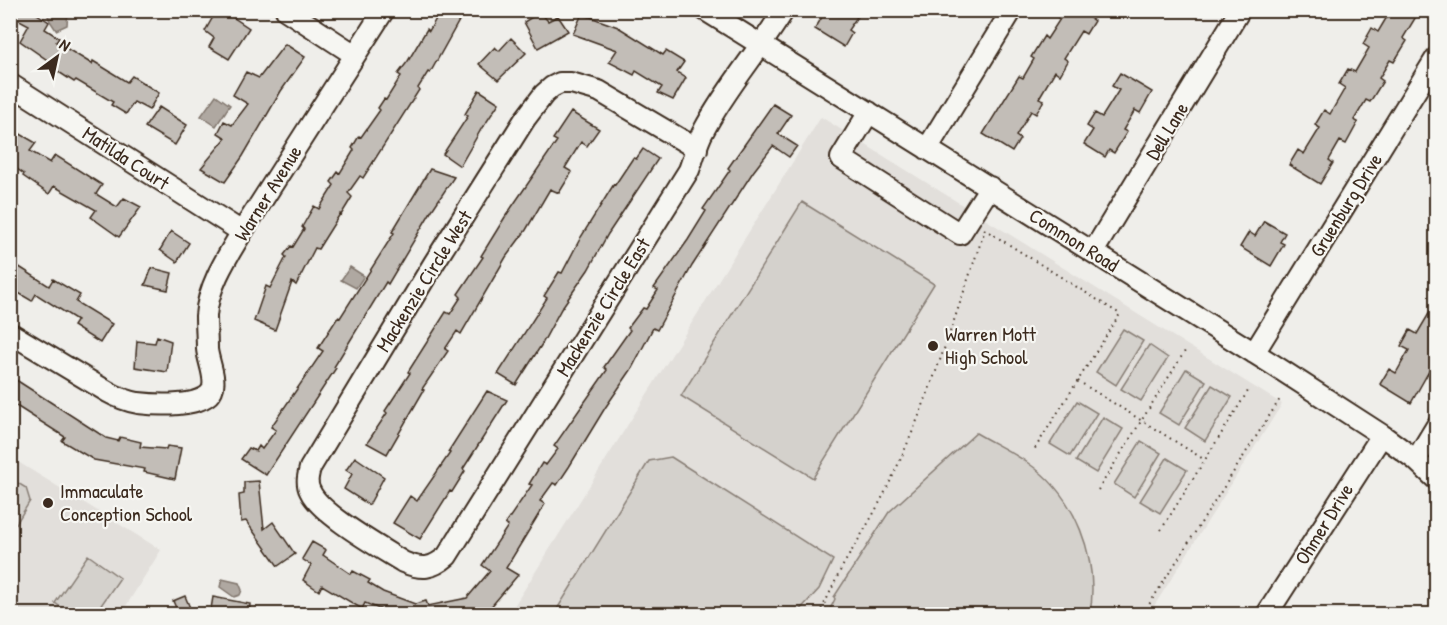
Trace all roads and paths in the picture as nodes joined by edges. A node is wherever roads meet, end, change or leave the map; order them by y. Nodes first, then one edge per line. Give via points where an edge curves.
1 (286, 10) edge
2 (384, 10) edge
3 (705, 10) edge
4 (784, 10) edge
5 (1012, 10) edge
6 (1240, 10) edge
7 (760, 45) junction
8 (355, 55) junction
9 (1437, 58) edge
10 (10, 84) edge
11 (870, 112) junction
12 (697, 149) junction
13 (927, 149) junction
14 (990, 188) junction
15 (977, 225) junction
16 (242, 232) junction
17 (1093, 252) junction
18 (10, 333) edge
19 (1185, 351) dead end
20 (1254, 353) junction
21 (1078, 381) junction
22 (1248, 392) dead end
23 (1280, 399) dead end
24 (1142, 420) junction
25 (1437, 427) edge
26 (1382, 435) junction
27 (1034, 450) dead end
28 (1205, 460) junction
29 (1416, 460) junction
30 (1437, 479) edge
31 (1098, 490) dead end
32 (1161, 530) dead end
33 (437, 564) joint
34 (818, 615) edge
35 (1143, 615) edge
36 (1267, 615) edge

1 - 8 street
2 - 8 street, Warner Avenue
3 - 7 street, Common Road
4 - 7 street, Mackenzie Circle East
5 - 13 street
6 - 17 street, Dell Lane
7 - 11 street, Common Road
7 - 12 street, Mackenzie Circle East via 710,119
8 - 16 street, Warner Avenue
9 - 20 street, Gruenburg Drive
10 - 16 street, Matilda Court
11 - 13 street, Common Road
11 - 15 street via 841,158 960,234
12 - 33 street, Mackenzie Circle East via 689,170 461,534
12 - 33 street, Mackenzie Circle West via 599,91 560,83 544,94 525,119 434,263 310,468 307,480 310,491 325,508 396,558 416,567
13 - 14 street, Common Road
14 - 15 street
14 - 17 street, Common Road
15 - 21 path via 1120,314
15 - 34 path via 934,377 889,484
16 - 18 street, Warner Avenue via 221,268 206,314 213,385 204,399 172,404 123,399
17 - 20 street, Common Road
19 - 24 path
20 - 26 street, Common Road
21 - 24 path
21 - 27 path
22 - 28 path
23 - 35 path
24 - 28 path
24 - 31 path
25 - 29 street
26 - 29 street, Common Road
26 - 36 street, Ohmer Drive
28 - 32 path
29 - 30 street, Common Road

